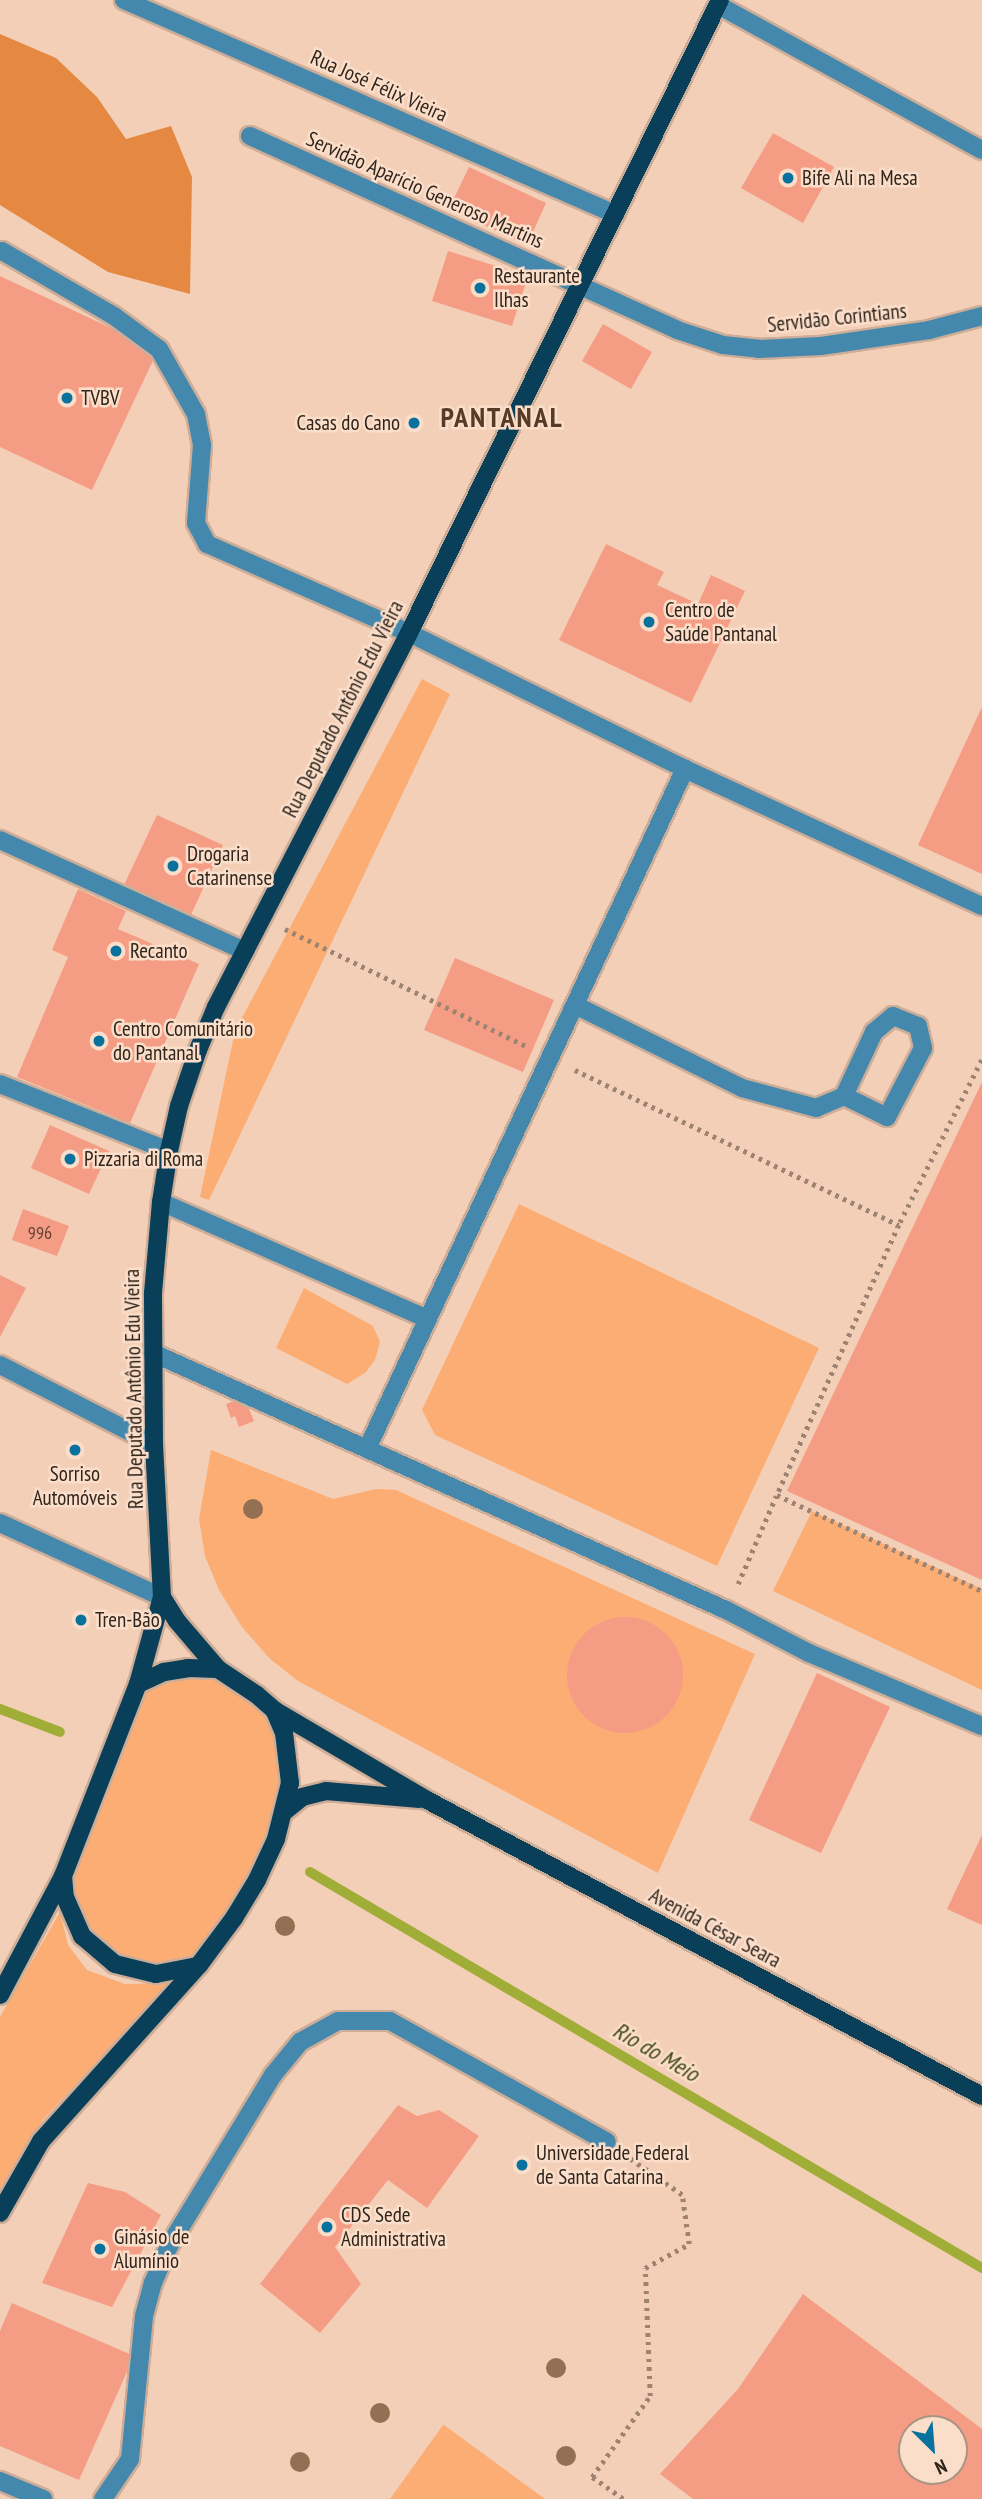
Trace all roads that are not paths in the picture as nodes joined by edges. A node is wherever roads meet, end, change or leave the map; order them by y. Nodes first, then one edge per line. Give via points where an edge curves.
1 (124, 0) edge
2 (719, 3) edge
3 (250, 136) dead end
4 (982, 150) edge
5 (615, 214) junction
6 (2, 251) dead end
7 (581, 285) junction
8 (982, 316) edge
9 (409, 633) junction
10 (685, 769) junction
11 (0, 840) edge
12 (982, 906) edge
13 (244, 951) junction
14 (575, 1005) junction
15 (0, 1084) edge
16 (844, 1096) junction
17 (170, 1152) junction
18 (161, 1202) junction
19 (427, 1319) junction
20 (153, 1353) junction
21 (0, 1365) edge
22 (154, 1444) junction
23 (367, 1448) junction
24 (0, 1523) edge
25 (162, 1597) junction
26 (218, 1669) junction
27 (138, 1684) junction
28 (274, 1710) junction
29 (982, 1726) edge
30 (427, 1800) junction
31 (285, 1811) junction
32 (63, 1876) junction
33 (199, 1965) junction
34 (0, 1995) edge
35 (982, 2096) edge
36 (607, 2143) road end
37 (0, 2213) edge
38 (0, 2481) edge
39 (43, 2499) edge
40 (103, 2499) edge

1 - 5 street, Rua José Félix Vieira
2 - 4 street
2 - 5 main road, Rua Deputado Antônio Edu Vieira
3 - 7 street, Servidão Aparício Generoso Martins
5 - 7 main road, Rua Deputado Antônio Edu Vieira
6 - 9 street via 114,316 159,349 196,414 202,445 196,523 207,544
7 - 8 street, Servidão Corintians via 677,330 723,345 759,349 886,337
7 - 9 main road, Rua Deputado Antônio Edu Vieira
9 - 10 street
9 - 13 main road, Rua Deputado Antônio Edu Vieira
10 - 12 street
10 - 14 street
11 - 13 street
13 - 17 main road, Rua Deputado Antônio Edu Vieira via 198,1050
14 - 16 street via 742,1088 816,1108
14 - 19 street
15 - 17 street
16 - 16 street via 887,1117 923,1048 918,1026 893,1016 874,1032
17 - 18 main road, Rua Deputado Antônio Edu Vieira
18 - 19 street
18 - 20 main road, Rua Deputado Antônio Edu Vieira
19 - 23 street
20 - 22 main road, Rua Deputado Antônio Edu Vieira
20 - 23 street
21 - 22 street
22 - 25 main road, Rua Deputado Antônio Edu Vieira
23 - 29 street via 726,1610 809,1653
24 - 25 street
25 - 26 main road, Avenida César Seara
25 - 27 main road, Rua Deputado Antônio Edu Vieira
26 - 27 main road via 164,1672
26 - 28 main road, Avenida César Seara
27 - 32 main road, Rua Deputado Antônio Edu Vieira
28 - 30 main road, Avenida César Seara
28 - 31 main road via 289,1754
30 - 31 main road, Avenida César Seara via 326,1791 302,1797
30 - 35 main road, Avenida César Seara
31 - 33 main road via 257,1880
32 - 33 main road via 71,1918 82,1936 115,1964 156,1974
32 - 34 main road
33 - 37 main road via 41,2141
36 - 40 street via 390,2021 338,2021 300,2042 273,2075 170,2246 153,2283 144,2316 131,2459
38 - 39 street

